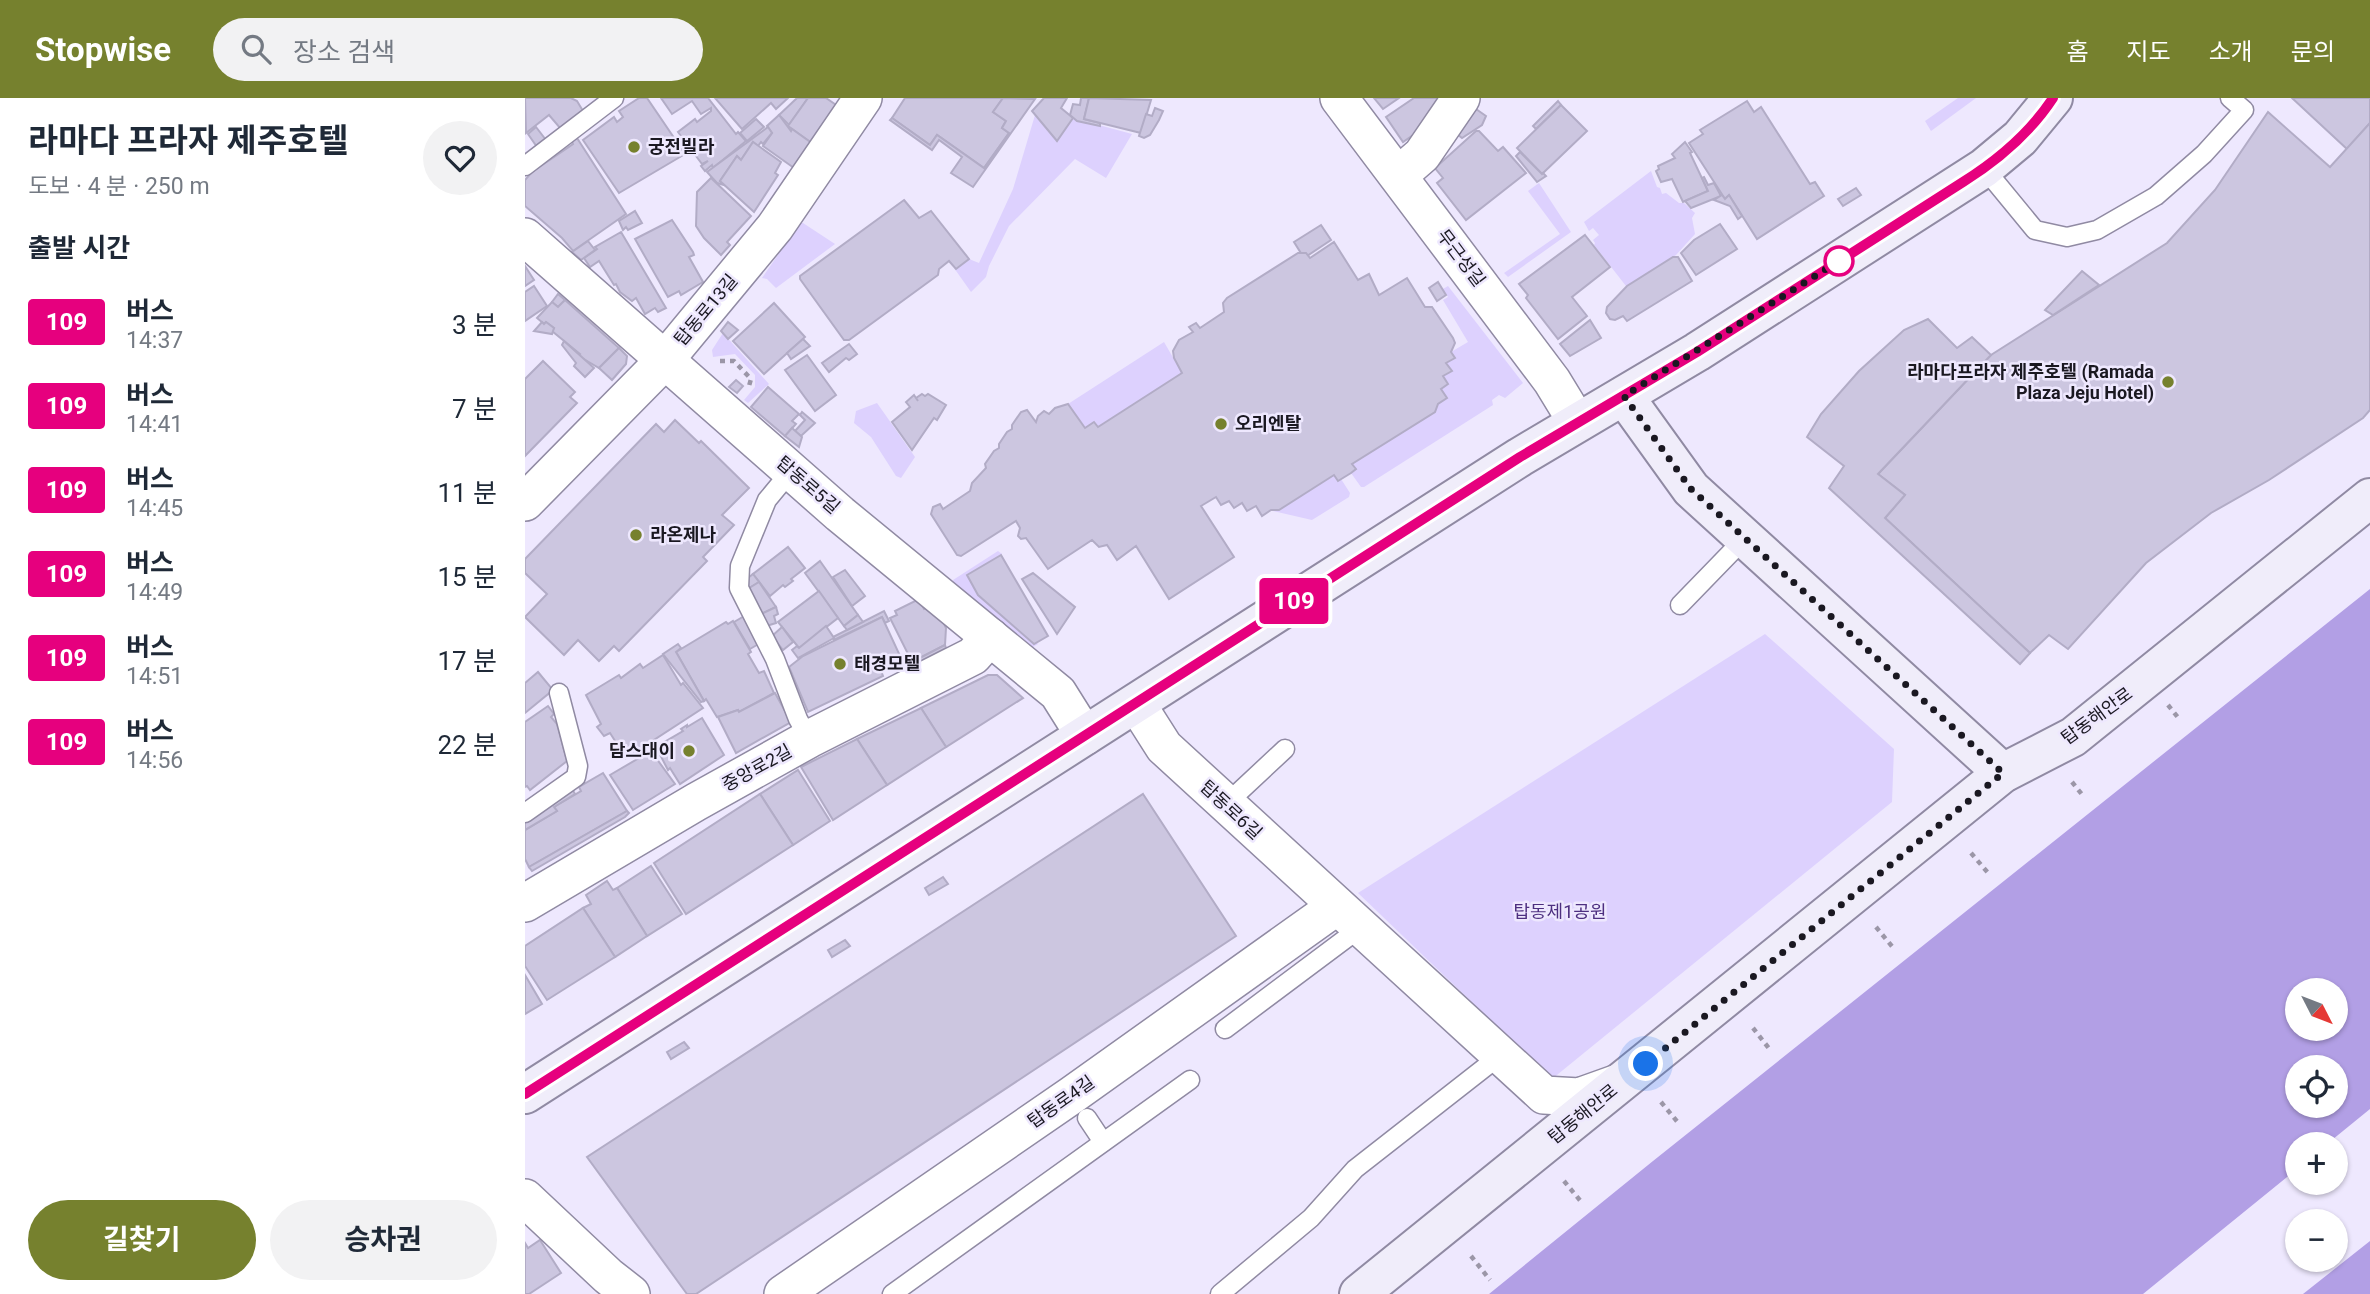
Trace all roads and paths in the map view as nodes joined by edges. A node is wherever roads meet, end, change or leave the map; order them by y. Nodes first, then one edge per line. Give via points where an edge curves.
1 (614, 98) edge
2 (863, 98) edge
3 (1339, 98) edge
4 (1461, 98) edge
5 (2053, 98) edge
6 (2230, 98) edge
7 (525, 166) edge
8 (1985, 168) junction
9 (1399, 175) junction
10 (525, 237) edge
11 (664, 361) junction
12 (1624, 396) junction
13 (1577, 422) junction
14 (791, 471) junction
15 (2370, 498) edge
16 (525, 502) edge
17 (1746, 537) junction
18 (1680, 605) dead end
19 (990, 637) junction
20 (559, 693) dead end
21 (1136, 703) junction
22 (2167, 705) dead end
23 (2180, 720) dead end
24 (1085, 736) junction
25 (809, 739) junction
26 (1285, 749) dead end
27 (2003, 773) junction
28 (2072, 782) dead end
29 (2084, 797) dead end
30 (1225, 805) junction
31 (525, 813) edge
32 (1971, 853) dead end
33 (1989, 874) dead end
34 (525, 903) edge
35 (1348, 917) junction
36 (1876, 927) dead end
37 (1895, 950) dead end
38 (1753, 1028) dead end
39 (1226, 1029) dead end
40 (1770, 1051) dead end
41 (1502, 1054) junction
42 (1190, 1080) dead end
43 (1625, 1081) junction
44 (525, 1094) edge
45 (1661, 1102) dead end
46 (1087, 1118) dead end
47 (1680, 1125) dead end
48 (1103, 1142) junction
49 (1564, 1181) dead end
50 (525, 1198) edge
51 (1583, 1204) dead end
52 (1471, 1256) dead end
53 (1490, 1280) dead end
54 (607, 1288) edge
55 (783, 1294) edge
56 (892, 1294) edge
57 (1220, 1294) edge
58 (1359, 1294) edge

1 - 7 lane
2 - 11 street, 탑동로13길 via 775,227
3 - 9 street, 무근성길
4 - 9 street via 1422,155
5 - 8 main road via 2020,138
6 - 8 lane via 2244,110 2204,154 2155,196 2097,230 2067,237 2035,230
8 - 12 main road
9 - 13 street, 무근성길 via 1552,381
10 - 11 street, 탑동로5길
11 - 14 street, 탑동로5길
11 - 16 street, 탑동로13길
12 - 13 main road
12 - 17 main road via 1691,489
13 - 21 main road
14 - 19 street, 탑동로5길
14 - 25 lane via 768,500 740,566 739,587
15 - 27 main road, 탑동해안로 via 2073,737
17 - 18 lane
17 - 27 main road
19 - 24 street, 탑동로5길 via 1058,693
19 - 25 street, 중앙로2길 via 973,656
20 - 31 lane via 578,766 576,777
21 - 24 main road
21 - 30 street, 탑동로6길 via 1164,747
22 - 23 path
24 - 44 main road
25 - 34 street, 중앙로2길
26 - 30 lane
27 - 43 main road, 탑동해안로
28 - 29 path
30 - 35 street, 탑동로6길
32 - 33 path
35 - 39 lane
35 - 41 street, 탑동로6길
35 - 55 street, 탑동로4길 via 1072,1095
36 - 37 path
38 - 40 path
41 - 43 street, 탑동로6길 via 1545,1095 1579,1097
41 - 57 lane via 1356,1169 1311,1218
42 - 48 lane
43 - 58 main road, 탑동해안로
45 - 47 path
46 - 48 lane
48 - 56 lane
49 - 51 path
50 - 54 street
52 - 53 path

